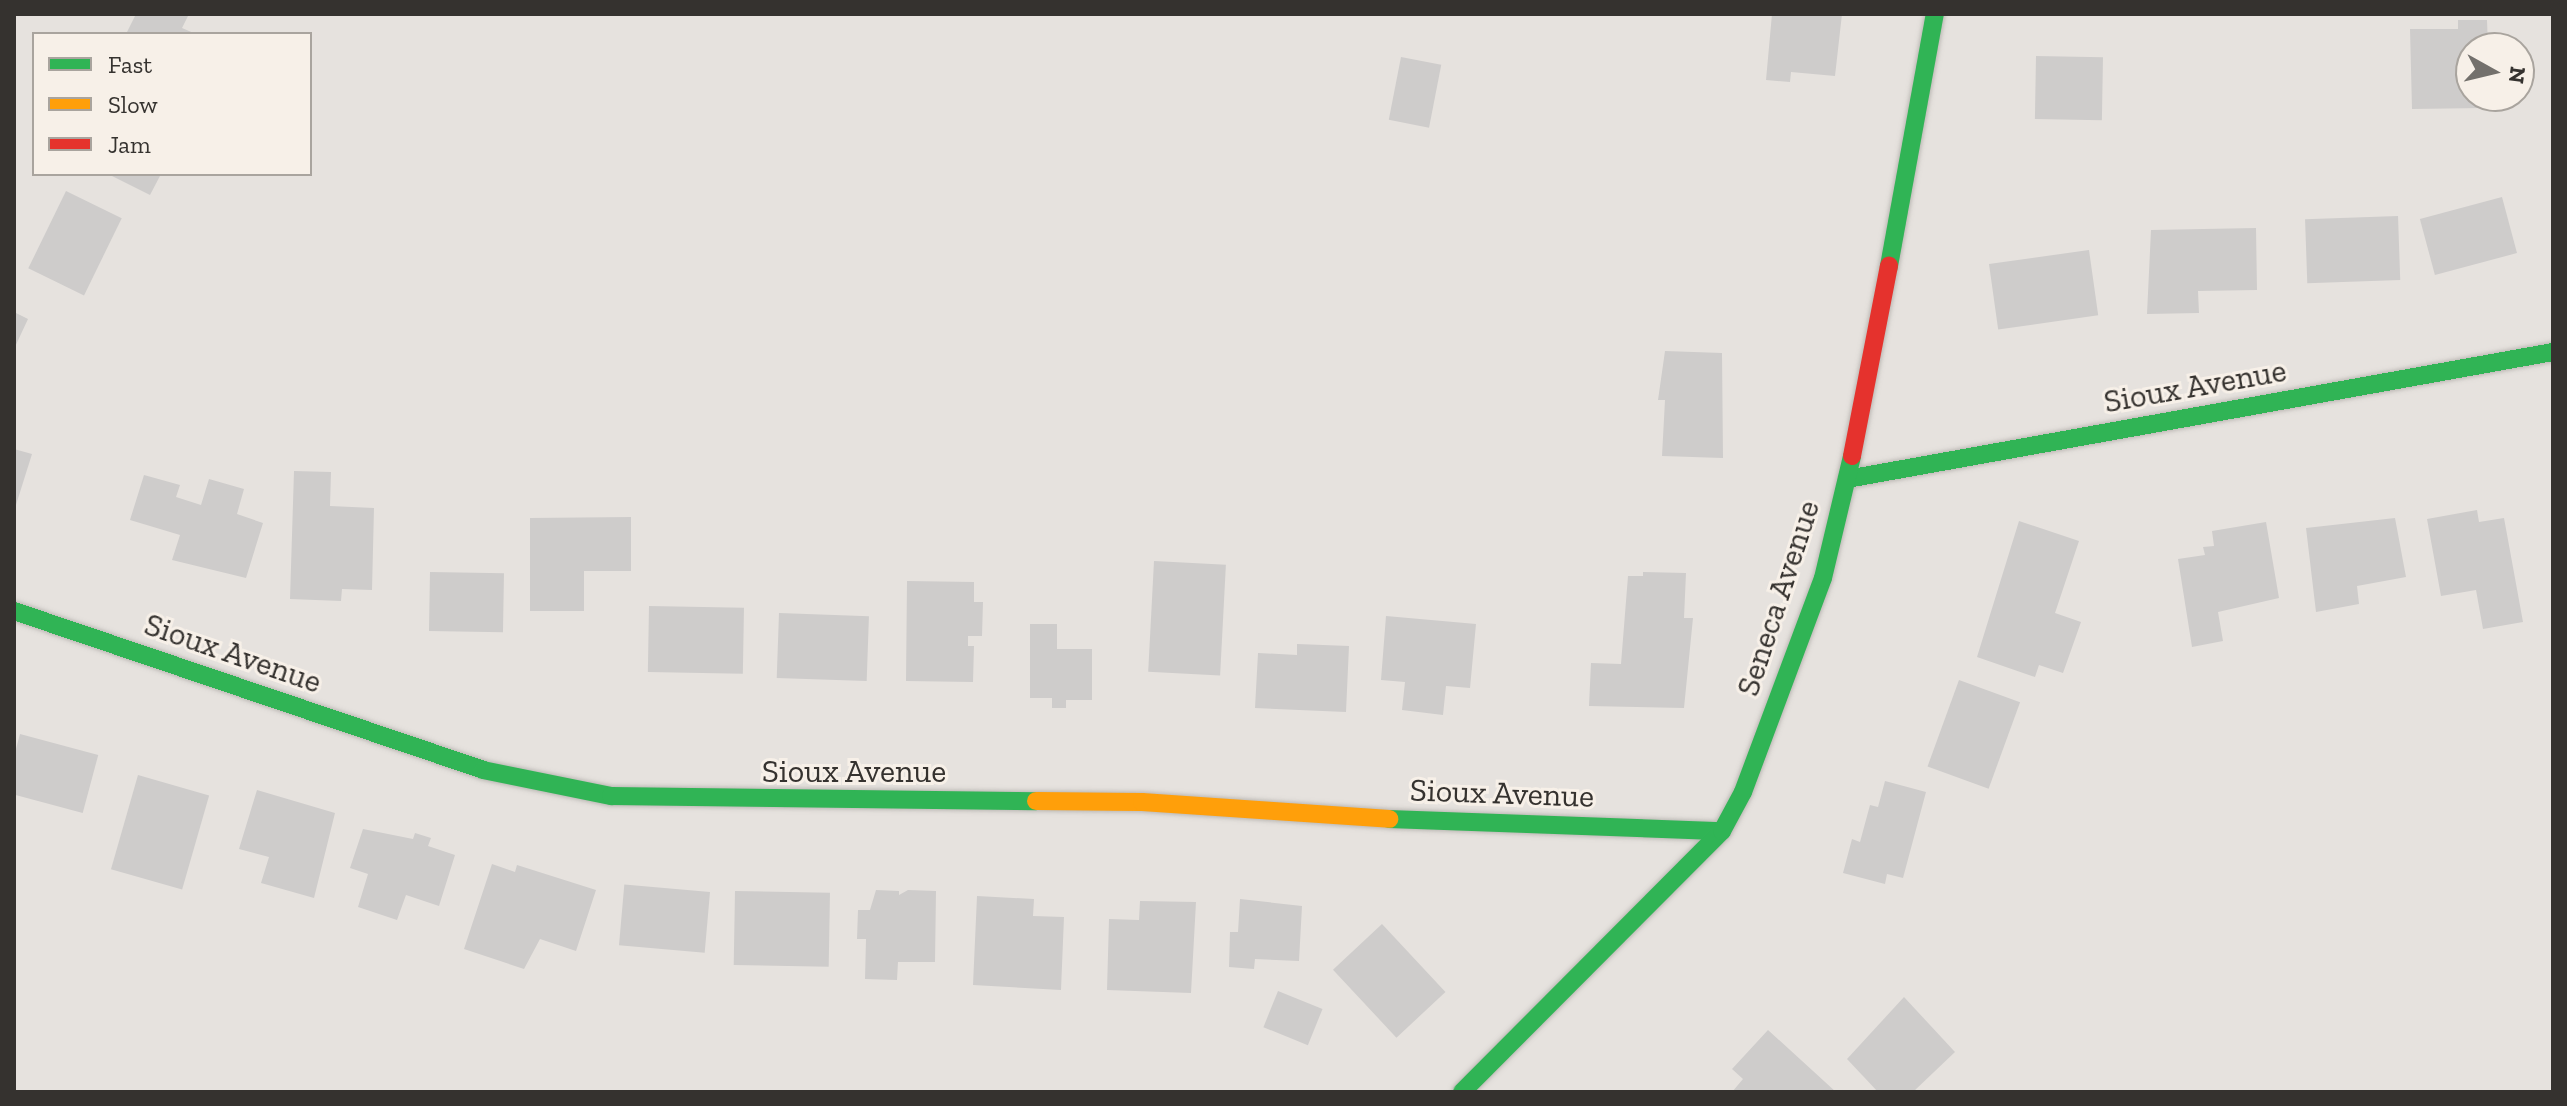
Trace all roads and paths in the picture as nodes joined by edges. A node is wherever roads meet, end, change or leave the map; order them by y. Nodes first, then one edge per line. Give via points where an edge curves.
1 (1935, 14) edge
2 (2553, 352) edge
3 (1847, 479) junction
4 (14, 611) edge
5 (1722, 831) junction
6 (1462, 1092) edge

1 - 3 street, Seneca Avenue
2 - 3 street, Sioux Avenue
3 - 5 street, Seneca Avenue via 1823,578 1743,792
4 - 5 street, Sioux Avenue via 483,770 611,796 1142,802 1496,826
5 - 6 street, Seneca Avenue

